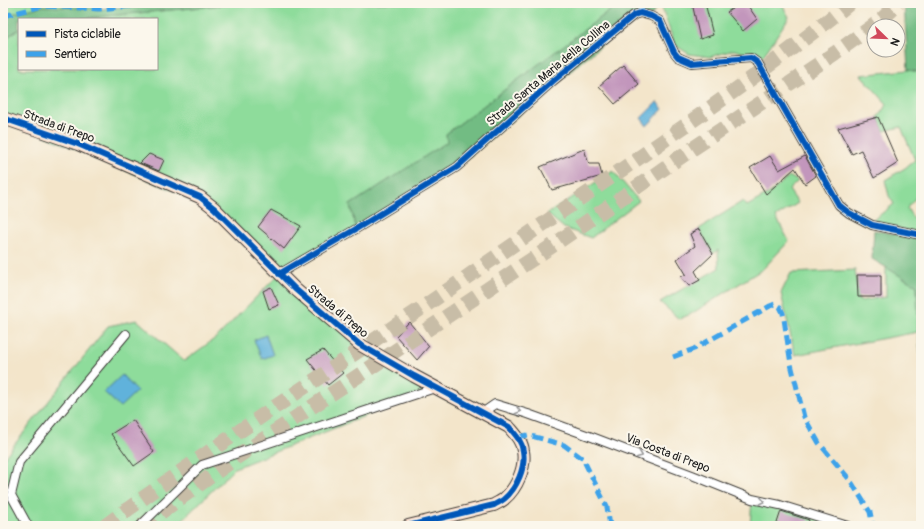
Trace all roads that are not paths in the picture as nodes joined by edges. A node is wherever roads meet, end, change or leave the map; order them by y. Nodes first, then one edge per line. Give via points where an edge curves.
1 (3, 118) edge
2 (921, 235) edge
3 (279, 274) junction
4 (126, 334) dead end
5 (435, 388) junction
6 (482, 413) junction
7 (28, 526) edge
8 (140, 526) edge
9 (408, 526) edge
10 (848, 526) edge

1 - 3 street, Strada di Prepo via 78,144 200,197
2 - 3 street, Strada Santa Maria della Collina via 872,224 839,205 758,63 752,58 692,63 678,57 674,52 660,21 640,13 634,15 553,81 457,167
3 - 5 street, Strada di Prepo via 359,344
4 - 7 street via 19,462 11,495
5 - 6 street, Strada di Prepo
5 - 8 street via 202,465
6 - 9 street, Strada di Prepo via 509,427 524,451 523,468 515,486 504,499 494,505
6 -> 10 street, Via Costa di Prepo via 495,404 528,414 752,499

